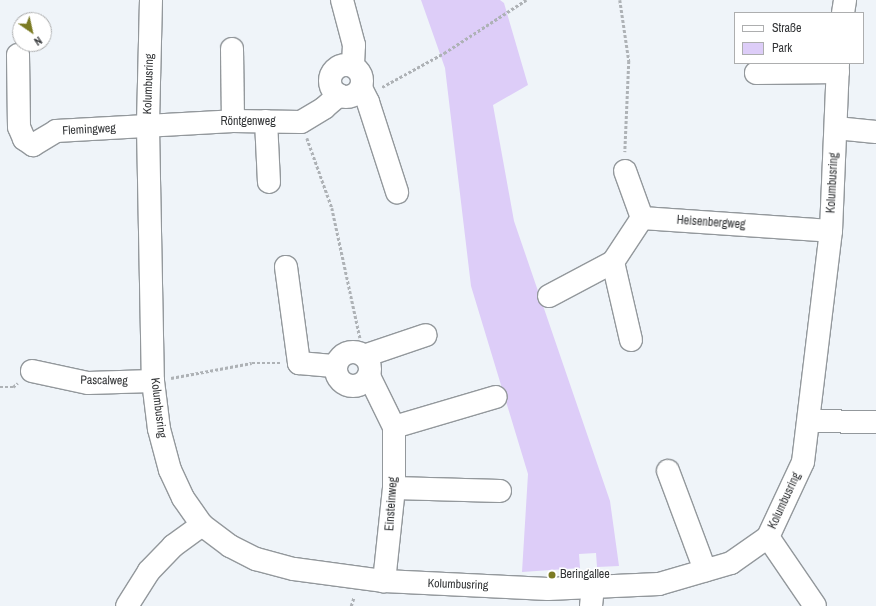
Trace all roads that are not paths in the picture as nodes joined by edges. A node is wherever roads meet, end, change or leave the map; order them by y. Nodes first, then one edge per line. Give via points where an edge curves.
1 (151, 0) edge
2 (342, 0) edge
3 (844, 0) edge
4 (843, 12) edge
5 (232, 49) dead end
6 (18, 55) dead end
7 (353, 66) junction
8 (838, 67) edge
9 (756, 73) dead end
10 (361, 88) junction
11 (339, 95) junction
12 (233, 121) junction
13 (266, 121) junction
14 (148, 127) junction
15 (836, 128) junction
16 (876, 132) edge
17 (625, 171) road end
18 (269, 182) dead end
19 (397, 192) dead end
20 (642, 218) junction
21 (831, 231) junction
22 (613, 262) junction
23 (286, 267) dead end
24 (549, 296) dead end
25 (426, 335) dead end
26 (631, 340) dead end
27 (366, 366) junction
28 (32, 371) dead end
29 (154, 381) junction
30 (496, 397) dead end
31 (809, 421) junction
32 (876, 422) edge
33 (394, 427) junction
34 (668, 471) dead end
35 (394, 488) junction
36 (500, 491) dead end
37 (202, 525) junction
38 (768, 537) junction
39 (705, 570) junction
40 (384, 581) junction
41 (592, 597) edge
42 (128, 606) edge
43 (815, 606) edge

1 - 14 street, Kolumbusring
2 - 7 street via 354,45
3 - 4 street
5 - 12 street
6 - 14 street, Flemingweg via 19,127 24,139 33,144 56,131
7 - 10 street via 361,73
7 - 11 street via 342,65 331,76 332,87
8 - 9 street
8 - 15 street, Kolumbusring
10 - 11 street via 353,95
10 - 19 street via 368,102
11 - 13 street, Röntgenweg via 301,122
12 - 13 street, Röntgenweg
12 - 14 street, Röntgenweg
13 - 18 street
14 - 29 street, Kolumbusring
15 - 16 street
15 - 21 street, Kolumbusring
17 - 20 street
20 - 21 street, Heisenbergweg
20 - 22 street
21 - 31 street, Kolumbusring
22 - 24 street
22 - 26 street
23 - 27 street via 299,363 336,366 338,377 346,384 356,386
25 - 27 street
27 - 33 street, Einsteinweg
28 - 29 street, Pascalweg via 88,383
29 - 37 street, Kolumbusring via 158,429 170,470 183,498
30 - 33 street
31 - 32 street
31 - 38 street, Kolumbusring via 803,462
33 - 35 street, Einsteinweg
34 - 39 street
35 - 36 street
35 - 40 street, Einsteinweg
37 - 40 street, Kolumbusring via 230,546 256,559 294,569
37 - 42 street via 173,546 149,571
38 - 39 street, Kolumbusring via 731,563
38 - 43 street
39 - 41 street, Kolumbusring via 659,584
40 - 41 street, Kolumbusring via 548,589

